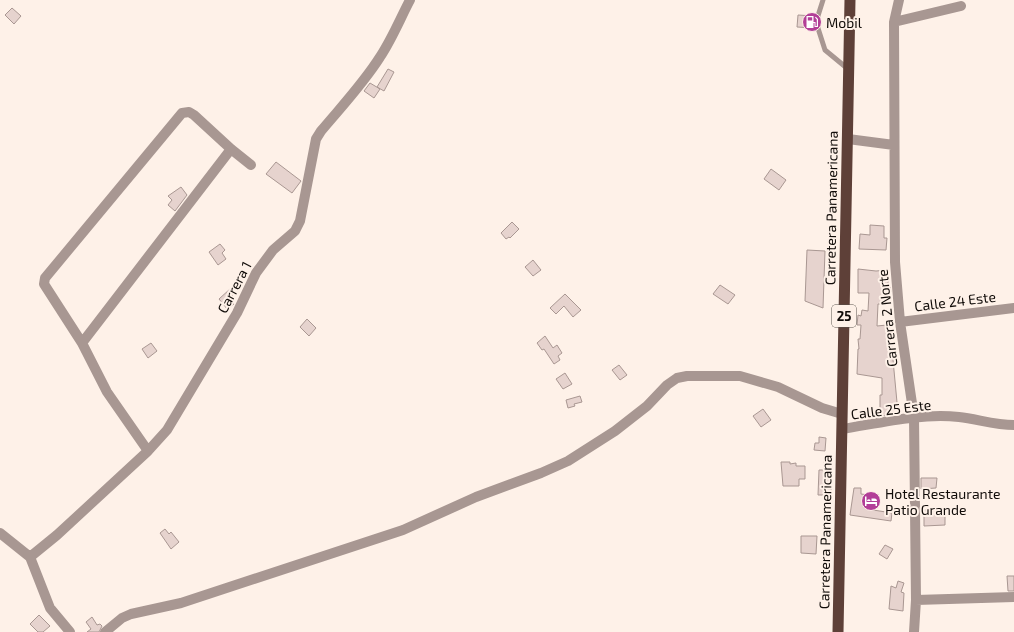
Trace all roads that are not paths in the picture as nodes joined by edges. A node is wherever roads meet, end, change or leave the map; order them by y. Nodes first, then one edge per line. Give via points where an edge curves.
1 (410, 0) edge
2 (823, 0) edge
3 (850, 0) edge
4 (899, 0) edge
5 (961, 6) dead end
6 (894, 22) junction
7 (849, 70) junction
8 (848, 139) junction
9 (894, 145) junction
10 (230, 149) junction
11 (251, 165) dead end
12 (1014, 308) edge
13 (900, 322) junction
14 (82, 343) junction
15 (842, 414) junction
16 (914, 417) junction
17 (1014, 425) edge
18 (842, 429) junction
19 (148, 451) junction
20 (0, 533) edge
21 (30, 557) junction
22 (1014, 597) edge
23 (916, 600) junction
24 (70, 632) edge
25 (105, 632) edge
26 (838, 632) edge
27 (914, 632) edge

1 - 19 street, Carrera 1 via 380,57 316,139 296,230 266,258 237,313 177,414
2 - 7 lane via 816,22 825,50
3 - 7 highway, Carretera Panamericana / 25
4 - 6 street, Carrera 2 Norte
5 - 6 street
6 - 9 street, Carrera 2 Norte
7 - 8 highway, Carretera Panamericana / 25
8 - 9 street
8 - 15 highway, Carretera Panamericana / 25
9 - 13 street, Carrera 2 Norte via 895,262
10 - 11 street
10 - 14 street
10 - 14 street via 194,115 189,112 182,113 45,278 44,284
12 - 13 street, Calle 24 Este
13 - 16 street, Carrera 2 Norte
14 - 19 street via 107,392
15 - 18 highway, Carretera Panamericana / 25
15 - 25 street, Calle 25 Este via 822,408 778,387 740,376 677,378 615,431 568,461 542,473 476,497 403,530 181,603 131,614
16 - 17 street, Calle 25 Este via 958,417
16 - 18 street, Calle 25 Este
16 - 23 street, Carrera 2 Norte
18 - 26 highway, Carretera Panamericana / 25
19 - 21 street, Carrera 1
20 - 21 street
21 - 24 street via 50,608
22 - 23 street
23 - 27 street, Carrera 2 Norte

